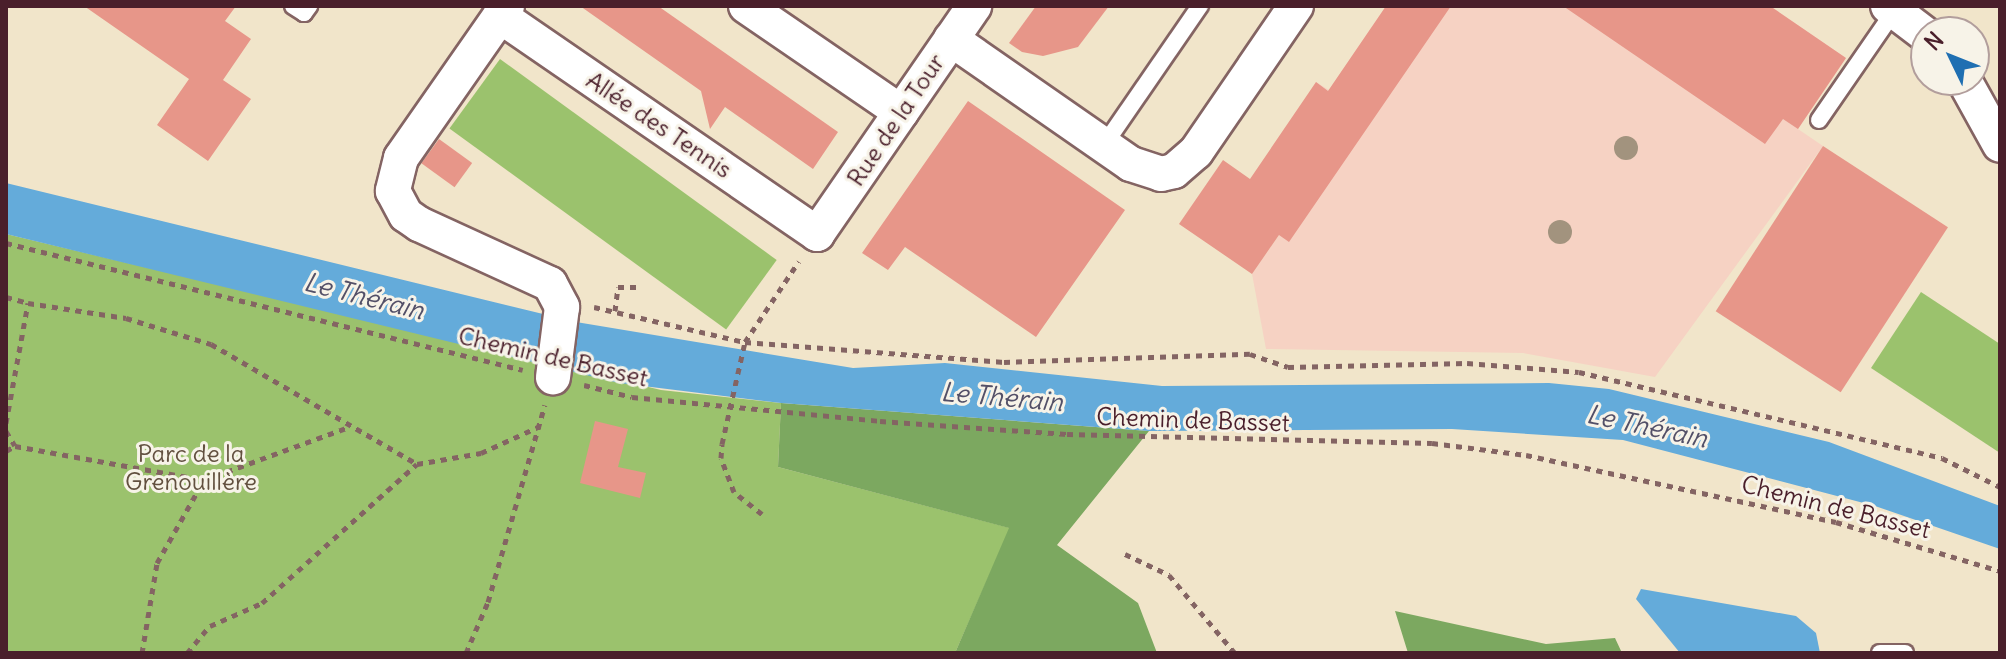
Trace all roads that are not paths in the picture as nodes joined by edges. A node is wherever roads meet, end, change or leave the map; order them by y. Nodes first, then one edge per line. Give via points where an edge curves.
1 (293, 6) edge
2 (309, 6) edge
3 (746, 6) edge
4 (974, 6) edge
5 (1200, 6) edge
6 (1296, 6) edge
7 (1892, 8) edge
8 (503, 11) edge
9 (781, 16) edge
10 (1910, 22) edge
11 (951, 39) junction
12 (1973, 96) edge
13 (901, 112) junction
14 (1819, 120) dead end
15 (1104, 145) junction
16 (2000, 145) edge
17 (817, 234) joint
18 (553, 377) road end
19 (1880, 653) edge
20 (1905, 653) edge

1 - 2 lane via 304,13
3 - 9 street
4 - 11 street, Rue de la Tour
5 - 15 lane
6 - 15 street via 1185,164 1161,174 1149,172
7 - 10 street
7 - 14 lane
8 - 17 street, Allée des Tennis
8 - 18 street via 401,158 393,191 406,215 419,224 544,279 561,307
9 - 13 street
11 - 13 street, Rue de la Tour
11 - 15 street
12 - 16 street
13 - 17 street, Rue de la Tour
19 - 20 lane

